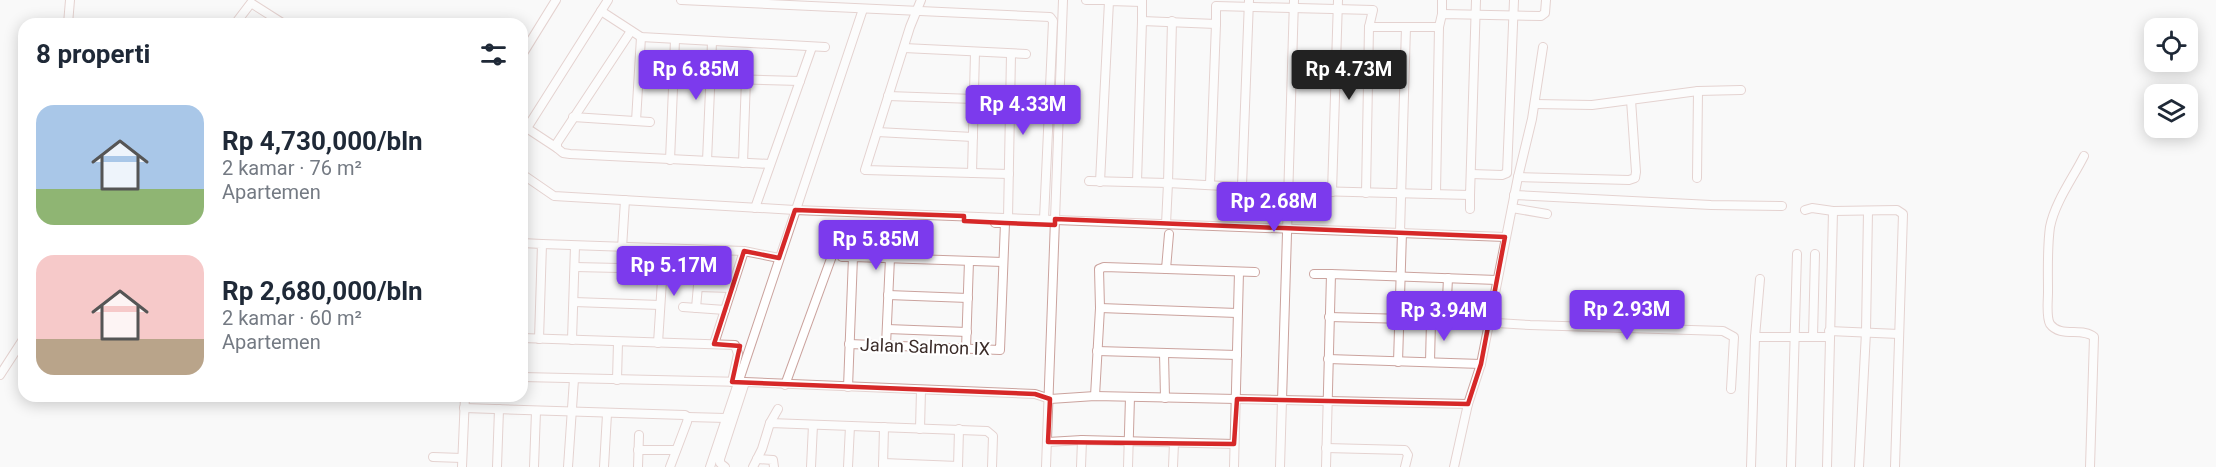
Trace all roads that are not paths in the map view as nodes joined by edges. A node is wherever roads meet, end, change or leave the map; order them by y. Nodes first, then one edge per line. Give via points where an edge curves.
1 (70, 0) edge
2 (556, 0) edge
3 (608, 0) edge
4 (681, 0) edge
5 (921, 0) edge
6 (1063, 0) edge
7 (1086, 0) edge
8 (1109, 0) edge
9 (1373, 0) edge
10 (1442, 0) edge
11 (1476, 0) edge
12 (1514, 0) edge
13 (1546, 0) edge
14 (1142, 1) edge
15 (827, 3) edge
16 (1215, 3) edge
17 (1249, 4) edge
18 (1294, 4) edge
19 (1338, 4) edge
20 (863, 9) junction
21 (1373, 10) junction
22 (601, 11) junction
23 (917, 11) junction
24 (1442, 14) junction
25 (1476, 14) junction
26 (1514, 16) junction
27 (68, 18) edge
28 (240, 18) edge
29 (275, 18) edge
30 (1142, 21) junction
31 (1172, 21) junction
32 (1216, 24) junction
33 (1369, 27) junction
34 (1406, 27) junction
35 (1439, 27) junction
36 (631, 31) junction
37 (641, 37) junction
38 (675, 40) junction
39 (712, 42) junction
40 (528, 45) edge
41 (812, 46) junction
42 (825, 47) dead end
43 (1543, 47) dead end
44 (903, 48) junction
45 (975, 52) junction
46 (1011, 54) junction
47 (1026, 54) dead end
48 (732, 79) dead end
49 (746, 79) junction
50 (800, 81) junction
51 (1741, 90) dead end
52 (1698, 91) junction
53 (888, 96) junction
54 (974, 99) junction
55 (1631, 100) junction
56 (1535, 104) junction
57 (573, 117) junction
58 (528, 120) edge
59 (636, 122) junction
60 (650, 122) dead end
61 (528, 129) edge
62 (877, 132) junction
63 (973, 137) junction
64 (557, 148) junction
65 (2084, 156) dead end
66 (670, 160) junction
67 (707, 161) junction
68 (743, 163) junction
69 (770, 164) junction
70 (972, 173) junction
71 (1009, 174) junction
72 (1471, 174) junction
73 (1518, 177) junction
74 (528, 178) edge
75 (1696, 178) dead end
76 (1089, 181) dead end
77 (1100, 182) junction
78 (1137, 182) junction
79 (1168, 183) junction
80 (1210, 184) junction
81 (1242, 186) junction
82 (1261, 188) dead end
83 (1314, 191) dead end
84 (1332, 192) junction
85 (1366, 193) junction
86 (1401, 194) junction
87 (1436, 194) junction
88 (1470, 195) junction
89 (1514, 195) junction
90 (625, 200) junction
91 (1782, 206) dead end
92 (755, 208) junction
93 (1512, 208) junction
94 (1470, 209) dead end
95 (795, 210) junction
96 (1805, 210) dead end
97 (1833, 211) junction
98 (1868, 211) junction
99 (1547, 214) dead end
100 (1044, 219) junction
101 (1006, 221) junction
102 (1055, 222) junction
103 (1166, 224) junction
104 (1287, 227) junction
105 (1401, 232) junction
106 (1169, 234) dead end
107 (1505, 237) junction
108 (528, 238) edge
109 (528, 243) edge
110 (538, 244) junction
111 (836, 245) dead end
112 (575, 246) junction
113 (622, 248) junction
114 (664, 249) junction
115 (744, 251) junction
116 (1797, 254) dead end
117 (1815, 254) dead end
118 (842, 257) dead end
119 (853, 257) junction
120 (779, 258) junction
121 (890, 258) junction
122 (969, 261) junction
123 (1003, 262) junction
124 (575, 267) junction
125 (663, 269) junction
126 (1166, 269) junction
127 (1239, 272) junction
128 (1255, 272) dead end
129 (699, 274) dead end
130 (1314, 274) dead end
131 (1330, 274) junction
132 (1400, 277) junction
133 (1448, 278) junction
134 (1760, 279) dead end
135 (1497, 280) junction
136 (698, 287) junction
137 (732, 288) junction
138 (888, 295) junction
139 (968, 298) junction
140 (574, 302) junction
141 (660, 305) junction
142 (683, 307) dead end
143 (696, 308) junction
144 (725, 309) junction
145 (1100, 309) junction
146 (1237, 313) junction
147 (1329, 317) junction
148 (1399, 320) junction
149 (1431, 320) junction
150 (1446, 320) junction
151 (1489, 322) junction
152 (887, 329) junction
153 (967, 332) junction
154 (1866, 332) junction
155 (1829, 334) junction
156 (1899, 334) junction
157 (1755, 337) junction
158 (1794, 337) junction
159 (1813, 337) junction
160 (528, 338) edge
161 (539, 339) junction
162 (573, 340) junction
163 (618, 342) junction
164 (658, 343) junction
165 (714, 344) junction
166 (849, 344) junction
167 (886, 345) junction
168 (18, 347) edge
169 (966, 349) junction
170 (1097, 351) junction
171 (1164, 353) junction
172 (1237, 355) junction
173 (1328, 359) junction
174 (1398, 362) junction
175 (1430, 362) junction
176 (1481, 364) junction
177 (0, 375) edge
178 (528, 376) edge
179 (574, 379) junction
180 (617, 380) junction
181 (738, 382) junction
182 (785, 385) junction
183 (848, 387) junction
184 (1731, 389) dead end
185 (921, 390) junction
186 (1095, 396) junction
187 (1130, 397) junction
188 (1165, 398) junction
189 (1050, 399) junction
190 (1237, 399) junction
191 (1282, 400) junction
192 (1326, 401) junction
193 (464, 402) edge
194 (1468, 404) junction
195 (464, 408) junction
196 (778, 409) dead end
197 (499, 410) junction
198 (536, 411) junction
199 (572, 412) junction
200 (607, 414) junction
201 (688, 417) junction
202 (726, 418) junction
203 (770, 423) junction
204 (813, 425) junction
205 (850, 426) junction
206 (884, 427) junction
207 (920, 429) junction
208 (959, 429) junction
209 (639, 435) dead end
210 (1082, 440) junction
211 (1129, 441) junction
212 (1048, 442) junction
213 (1174, 443) junction
214 (1233, 444) junction
215 (1326, 448) junction
216 (638, 450) junction
217 (676, 450) junction
218 (433, 458) dead end
219 (462, 463) edge
220 (755, 463) edge
221 (883, 465) edge
222 (921, 466) edge
223 (497, 467) edge
224 (534, 467) edge
225 (568, 467) edge
226 (604, 467) edge
227 (638, 467) edge
228 (670, 467) edge
229 (710, 467) edge
230 (725, 467) edge
231 (774, 467) edge
232 (811, 467) edge
233 (848, 467) edge
234 (958, 467) edge
235 (992, 467) edge
236 (1046, 467) edge
237 (1081, 467) edge
238 (1128, 467) edge
239 (1173, 467) edge
240 (1234, 467) edge
241 (1280, 467) edge
242 (1326, 467) edge
243 (1405, 467) edge
244 (1454, 467) edge
245 (1751, 467) edge
246 (1791, 467) edge
247 (1827, 467) edge
248 (1859, 467) edge
249 (1895, 467) edge
250 (2090, 467) edge

1 - 27 street
2 - 40 street
3 - 22 street
4 - 15 street
5 - 23 street
6 - 102 street
7 - 8 street
8 - 14 street
8 - 77 street
9 - 21 street
10 - 24 street
11 - 25 street
12 - 26 street
13 - 26 street via 1543,15
14 - 30 street
15 - 20 street
16 - 17 street
16 - 32 street
17 - 18 street
17 - 81 street
18 - 19 street
18 - 104 street
19 - 21 street
19 - 84 street
20 - 23 street
20 - 95 street
21 - 33 street
22 - 36 street
22 - 58 street
23 - 44 street
23 - 100 street via 1052,18
24 - 25 street
24 - 35 street
25 - 26 street
25 - 72 street
26 - 72 street via 1507,173
28 - 29 street via 251,3
30 - 31 street
30 - 78 street
31 - 32 street
31 - 79 street
32 - 80 street
33 - 34 street
33 - 85 street
34 - 35 street
34 - 86 street
35 - 87 street
36 - 37 street
36 - 57 street
37 - 38 street
37 - 59 street
38 - 39 street
38 - 66 street
39 - 41 street
39 - 67 street
41 - 42 street
41 - 50 street
43 - 56 street
44 - 45 street
44 - 53 street
45 - 46 street
45 - 54 street
46 - 47 street
46 - 71 street
48 - 49 street
49 - 50 street
49 - 68 street
50 - 69 street
51 - 52 street
52 - 55 street
52 - 75 street
53 - 54 street
53 - 62 street
54 - 63 street
55 - 56 street via 1585,105
55 - 73 street via 1635,178
56 - 73 street
57 - 59 street
57 - 64 street
59 - 60 street
61 - 64 street
62 - 63 street
62 - 70 street via 865,170
63 - 70 street
64 - 66 street via 566,154
65 - 250 street via 2051,226 2048,296 2053,327 2094,337
66 - 67 street
67 - 68 street
68 - 69 street
69 - 92 street
70 - 71 street
71 - 101 street
72 - 88 street
73 - 89 street
74 - 90 street via 554,196
76 - 77 street
77 - 78 street
78 - 79 street
79 - 80 street
79 - 103 street
80 - 81 street
81 - 82 street
83 - 84 street
84 - 85 street
85 - 86 street
86 - 87 street
86 - 105 street
87 - 88 street
88 - 94 street
89 - 91 street
89 - 93 street
90 - 92 street
90 - 113 street
92 - 95 street
93 - 99 street
93 - 107 street
95 - 101 street
95 - 120 street
96 - 97 street
97 - 98 street
97 - 155 street
98 - 154 street
98 - 156 street via 1897,210 1903,214
100 - 101 street
100 - 102 street
101 - 102 street
101 - 123 street
102 - 103 street
102 - 189 street
103 - 104 street
104 - 105 street
104 - 191 street
105 - 107 street
105 - 132 street
106 - 126 street
107 - 135 street
108 - 110 street
109 - 110 street
110 - 112 street
110 - 161 street
111 - 182 street
112 - 113 street
112 - 124 street
113 - 114 street
114 - 115 street
114 - 125 street
115 - 120 street
115 - 137 street
116 - 158 street
117 - 159 street
118 - 119 street
119 - 121 street
119 - 166 street
120 - 181 street
121 - 122 street
121 - 138 street
122 - 123 street
122 - 139 street
123 - 169 street, Jalan Salmon IX via 1000,350
124 - 125 street
124 - 140 street
125 - 141 street
126 - 127 street
126 - 145 street via 1101,268
127 - 128 street
127 - 146 street
129 - 136 street
130 - 131 street
131 - 132 street
131 - 147 street
132 - 133 street
132 - 148 street
133 - 135 street
133 - 150 street
134 - 157 street
135 - 151 street
136 - 137 street
136 - 143 street
137 - 144 street
138 - 139 street
138 - 152 street
139 - 153 street
140 - 141 street
140 - 162 street
141 - 164 street
142 - 143 street
143 - 144 street
144 - 165 street
145 - 146 street
145 - 170 street
146 - 172 street
147 - 148 street
147 - 173 street
148 - 149 street
148 - 174 street
149 - 150 street
149 - 175 street
150 - 151 street
151 - 176 street
151 - 184 street via 1723,331 1734,337
152 - 153 street
152 - 167 street
153 - 169 street
154 - 155 street
154 - 156 street
154 - 248 street
155 - 159 street
155 - 247 street
156 - 249 street
157 - 158 street
157 - 245 street
158 - 159 street
158 - 246 street
160 - 161 street
161 - 162 street
162 - 163 street
163 - 164 street
163 - 180 street
164 - 165 street
165 - 181 street via 735,345
166 - 167 street, Jalan Salmon IX
166 - 183 street
167 - 169 street, Jalan Salmon IX
168 - 177 street
170 - 171 street
170 - 186 street
171 - 172 street
171 - 188 street
172 - 190 street
173 - 174 street
173 - 192 street
174 - 175 street
175 - 176 street
176 - 194 street
178 - 179 street
179 - 180 street
179 - 199 street
180 - 181 street
181 - 182 street
181 - 202 street
181 - 230 street via 720,459
182 - 183 street
183 - 185 street
185 - 189 street via 1035,394
185 - 207 street
186 - 187 street
186 - 189 street
187 - 188 street
187 - 211 street
188 - 190 street
189 - 212 street
190 - 191 street
190 - 214 street
191 - 192 street
191 - 241 street
192 - 194 street
192 - 215 street
193 - 195 street
194 - 244 street
195 - 197 street
195 - 219 street
196 - 203 street
197 - 198 street
197 - 223 street
198 - 199 street
198 - 224 street
199 - 200 street
199 - 225 street
200 - 201 street
200 - 226 street
201 - 202 street
201 - 217 street
202 - 229 street
203 - 204 street
203 - 220 street
204 - 205 street
204 - 232 street
205 - 206 street
205 - 233 street
206 - 207 street
206 - 221 street
207 - 208 street
208 - 234 street
208 - 235 street via 987,431 993,436
209 - 216 street
210 - 211 street
210 - 212 street
210 - 237 street
211 - 213 street
211 - 238 street
212 - 236 street
213 - 214 street
213 - 239 street
214 - 240 street
215 - 242 street
215 - 243 street via 1405,450
216 - 217 street
216 - 227 street
217 - 228 street
218 - 219 street
220 - 231 street via 773,460
221 - 222 street
222 - 234 street

